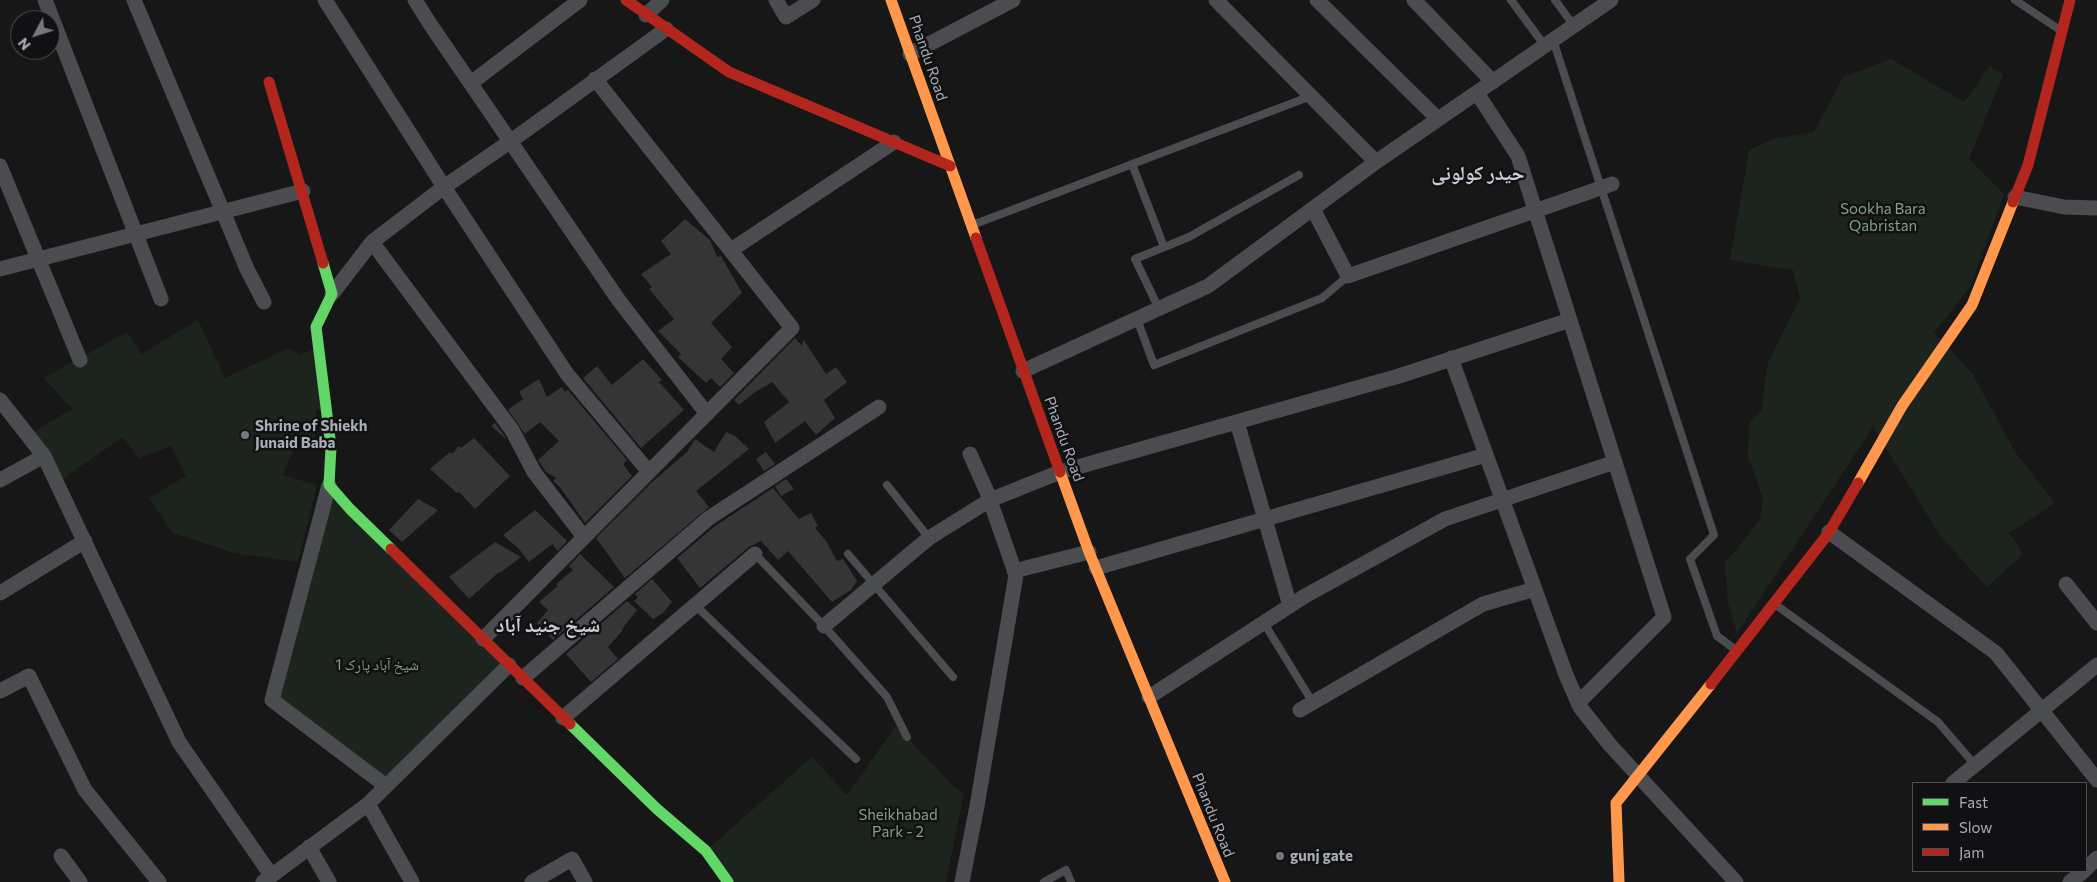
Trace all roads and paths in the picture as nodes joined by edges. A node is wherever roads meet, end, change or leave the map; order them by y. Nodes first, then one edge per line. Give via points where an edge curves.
1 (45, 0) edge
2 (134, 0) edge
3 (325, 0) edge
4 (415, 0) edge
5 (580, 0) edge
6 (626, 0) edge
7 (662, 0) edge
8 (776, 0) edge
9 (813, 0) edge
10 (891, 0) edge
11 (1013, 0) edge
12 (1216, 0) edge
13 (1317, 0) edge
14 (1414, 0) edge
15 (1511, 0) edge
16 (1555, 0) edge
17 (1611, 0) edge
18 (2015, 0) edge
19 (2070, 0) edge
20 (646, 15) junction
21 (1574, 26) junction
22 (666, 29) junction
23 (2062, 31) junction
24 (1549, 43) junction
25 (910, 54) junction
26 (595, 79) junction
27 (268, 82) dead end
28 (471, 82) junction
29 (1493, 82) junction
30 (1477, 93) junction
31 (1311, 96) junction
32 (1438, 119) junction
33 (511, 141) junction
34 (894, 142) junction
35 (1376, 162) junction
36 (1132, 164) junction
37 (0, 166) edge
38 (950, 166) junction
39 (1299, 175) dead end
40 (1607, 185) junction
41 (444, 187) junction
42 (303, 190) junction
43 (2015, 197) junction
44 (2097, 208) edge
45 (1313, 209) junction
46 (1535, 210) junction
47 (222, 211) junction
48 (971, 225) junction
49 (135, 233) junction
50 (372, 242) junction
51 (1164, 247) junction
52 (731, 250) junction
53 (38, 260) junction
54 (0, 269) edge
55 (1348, 276) junction
56 (332, 294) junction
57 (161, 299) dead end
58 (264, 302) dead end
59 (1159, 309) junction
60 (1137, 319) junction
61 (1570, 320) junction
62 (1451, 358) junction
63 (80, 360) dead end
64 (1023, 371) junction
65 (0, 400) edge
66 (879, 407) dead end
67 (707, 414) junction
68 (1237, 422) junction
69 (970, 454) dead end
70 (1486, 455) junction
71 (44, 456) junction
72 (1615, 462) junction
73 (649, 472) junction
74 (1060, 472) junction
75 (0, 480) edge
76 (329, 485) junction
77 (887, 486) dead end
78 (1502, 498) junction
79 (990, 500) junction
80 (1265, 518) junction
81 (1829, 532) junction
82 (584, 537) junction
83 (930, 538) junction
84 (85, 541) junction
85 (1089, 552) junction
86 (755, 554) joint
87 (848, 554) dead end
88 (1096, 568) junction
89 (1014, 571) junction
90 (875, 584) junction
91 (2066, 584) dead end
92 (1535, 589) junction
93 (0, 593) edge
94 (1775, 604) junction
95 (695, 605) junction
96 (1290, 606) junction
97 (1264, 623) junction
98 (2097, 623) edge
99 (824, 626) junction
100 (483, 639) junction
101 (1738, 652) junction
102 (509, 665) junction
103 (2097, 665) edge
104 (953, 676) dead end
105 (522, 678) junction
106 (0, 691) edge
107 (1149, 697) junction
108 (1578, 703) junction
109 (1307, 706) joint
110 (2043, 709) junction
111 (563, 718) junction
112 (906, 737) dead end
113 (856, 759) dead end
114 (1975, 765) junction
115 (1638, 776) junction
116 (2097, 780) edge
117 (1953, 782) edge
118 (386, 786) junction
119 (368, 804) junction
120 (309, 847) junction
121 (61, 856) dead end
122 (2097, 858) edge
123 (2087, 868) edge
124 (2082, 872) edge
125 (267, 879) edge
126 (80, 882) edge
127 (159, 882) edge
128 (329, 882) edge
129 (412, 882) edge
130 (532, 882) edge
131 (585, 882) edge
132 (728, 882) edge
133 (962, 882) edge
134 (1044, 882) edge
135 (1071, 882) edge
136 (1225, 882) edge
137 (1619, 882) edge
138 (1736, 882) edge
139 (2070, 882) edge

1 - 49 street
2 - 47 street
3 - 41 street
4 - 28 street
5 - 28 street
6 - 20 main road
7 - 20 street
8 - 9 street via 786,17
10 - 25 main road, Phandu Road
11 - 25 street
12 - 31 street
13 - 32 street
14 - 29 street
15 - 24 lane
16 - 21 lane
17 - 21 street
18 - 23 lane
19 - 23 main road
20 - 22 main road
21 - 24 street
22 - 26 street
22 - 34 main road via 729,72
23 - 43 main road via 2028,165
24 - 29 street
24 - 40 lane
25 - 38 main road, Phandu Road
26 - 33 street
26 - 52 street
27 - 42 main road
28 - 33 street
29 - 30 street
30 - 32 street
30 - 46 street via 1518,156
31 - 35 street
31 - 36 lane
32 - 35 street
33 - 41 street
33 - 67 street via 620,302
34 - 38 main road
34 - 52 street
35 - 45 street
36 - 48 lane
36 - 51 lane
37 - 53 street
38 - 48 main road, Phandu Road
39 - 51 lane via 1189,237
40 - 46 street
40 - 101 lane via 1714,535 1690,559 1717,636
41 - 50 street
41 - 73 street via 567,374
42 - 47 street
42 - 56 main road
43 - 44 street via 2064,207
43 - 81 main road via 1972,305 1902,406
45 - 55 street
45 - 59 street via 1208,286
46 - 55 street
46 - 61 street
47 - 49 street
47 - 58 street
48 - 64 main road, Phandu Road
49 - 53 street
49 - 57 street
50 - 56 street
50 - 82 street via 512,430 534,472
51 - 59 lane via 1135,259
52 - 67 street via 792,328
53 - 54 street
53 - 63 street
55 - 60 lane via 1322,298 1154,365
56 - 76 main road via 316,327 332,447
59 - 60 street
60 - 64 street
61 - 62 street
61 - 72 street
62 - 68 street
62 - 70 street
64 - 74 main road, Phandu Road
65 - 71 street
66 - 105 street via 709,518
67 - 73 street
68 - 74 street
68 - 80 street
69 - 79 street
70 - 78 street
70 - 80 street
71 - 75 street
71 - 84 street
72 - 78 street
72 - 108 street via 1664,618
73 - 82 street
74 - 79 street
74 - 85 main road, Phandu Road
76 - 100 main road
76 - 118 street via 272,700
77 - 83 lane
78 - 92 street
78 - 96 street via 1445,519
79 - 83 street
79 - 89 street
80 - 88 street
80 - 96 street
81 - 94 main road
81 - 110 street via 1996,653
82 - 100 street
83 - 90 street
84 - 93 street
84 - 125 street via 179,742
85 - 88 main road, Phandu Road
85 - 89 street
86 - 95 street
86 - 99 lane
87 - 90 lane
88 - 107 main road, Phandu Road
89 - 133 street via 1016,576
90 - 99 street
90 - 104 lane
91 - 98 street
92 - 108 street
92 - 109 street via 1483,604
94 - 101 main road
94 - 114 lane via 1938,722
95 - 111 street
95 - 113 lane
96 - 97 street
97 - 107 street
97 - 109 lane
99 - 112 lane via 887,697
100 - 102 main road
101 - 115 main road
102 - 105 main road
102 - 118 street
103 - 110 street
105 - 111 main road
106 - 127 street via 29,676 85,790
107 - 136 main road, Phandu Road
108 - 115 street
110 - 114 street
110 - 116 street
111 - 132 main road via 657,809 706,851
114 - 117 street
115 - 137 main road via 1616,803
115 - 138 street
118 - 119 street
119 - 120 street
119 - 129 street
120 - 125 street
120 - 128 street
121 - 126 street
122 - 123 street
124 - 139 street
130 - 131 street via 572,859
134 - 135 lane via 1066,870

